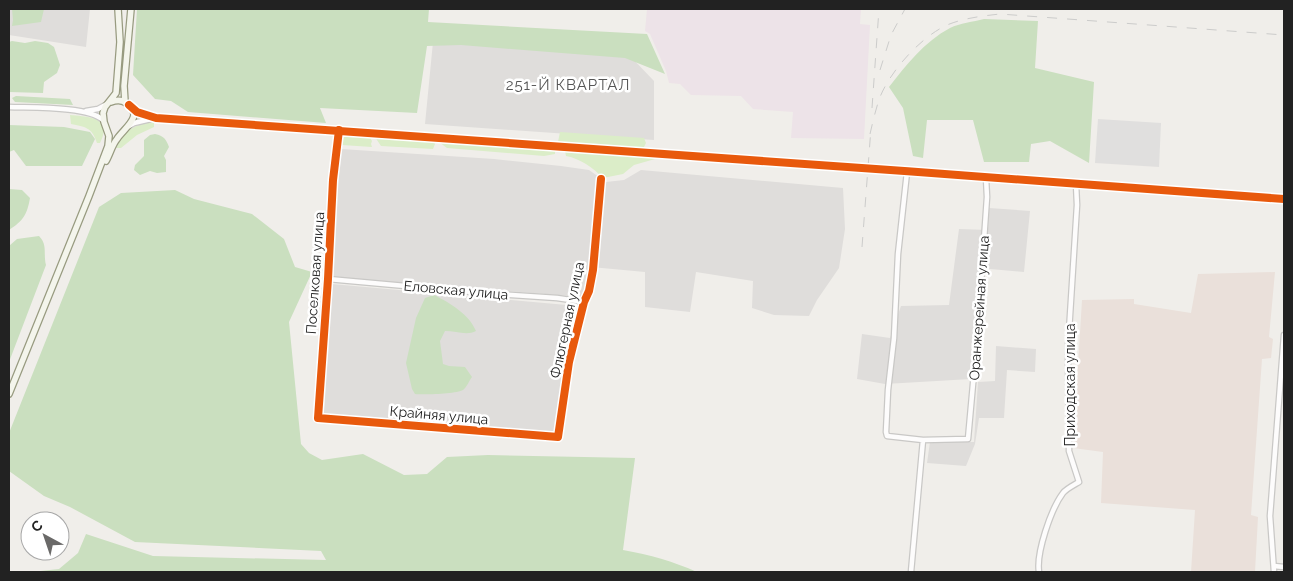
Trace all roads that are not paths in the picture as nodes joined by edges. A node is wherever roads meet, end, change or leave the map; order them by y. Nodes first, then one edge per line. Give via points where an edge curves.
1 (118, 9) edge
2 (131, 9) edge
3 (108, 104) junction
4 (127, 104) junction
5 (9, 107) edge
6 (82, 111) junction
7 (156, 118) junction
8 (103, 120) junction
9 (128, 127) junction
10 (339, 130) junction
11 (907, 172) junction
12 (96, 178) junction
13 (986, 178) junction
14 (601, 179) dead end
15 (1076, 184) junction
16 (1284, 199) edge
17 (328, 280) junction
18 (584, 302) junction
19 (1284, 335) edge
20 (9, 394) edge
21 (318, 418) joint
22 (558, 437) joint
23 (923, 440) junction
24 (1274, 566) junction
25 (1284, 567) edge
26 (911, 572) edge
27 (1039, 572) edge
28 (1274, 572) edge

1 - 3 main road via 120,42 116,93
2 - 4 main road via 124,86
3 - 4 main road via 118,100
3 - 6 street
3 - 8 main road via 103,111
4 - 7 street via 137,112
4 - 9 main road via 133,115
5 - 6 street
6 - 8 street
7 - 9 street
7 - 10 street
8 - 9 main road via 115,130
8 - 12 main road via 109,138
9 - 12 main road via 116,140
10 - 11 street
10 - 17 street, Поселковая улица
11 - 13 street
11 - 23 street via 898,254 887,436
12 - 20 main road
13 - 15 street
13 - 23 street, Оранжерейная улица via 978,330 968,438
14 - 18 street, Флюгерная улица via 593,270
15 - 16 street
15 - 27 street, Приходская улица via 1068,356 1069,451 1079,482 1063,492 1047,526 1038,563
17 - 18 street, Еловская улица
17 - 21 street, Поселковая улица
18 - 22 street, Флюгерная улица via 569,362
19 - 24 street via 1270,516
21 - 22 street, Крайняя улица
23 - 26 street
24 - 25 street
24 - 28 street

